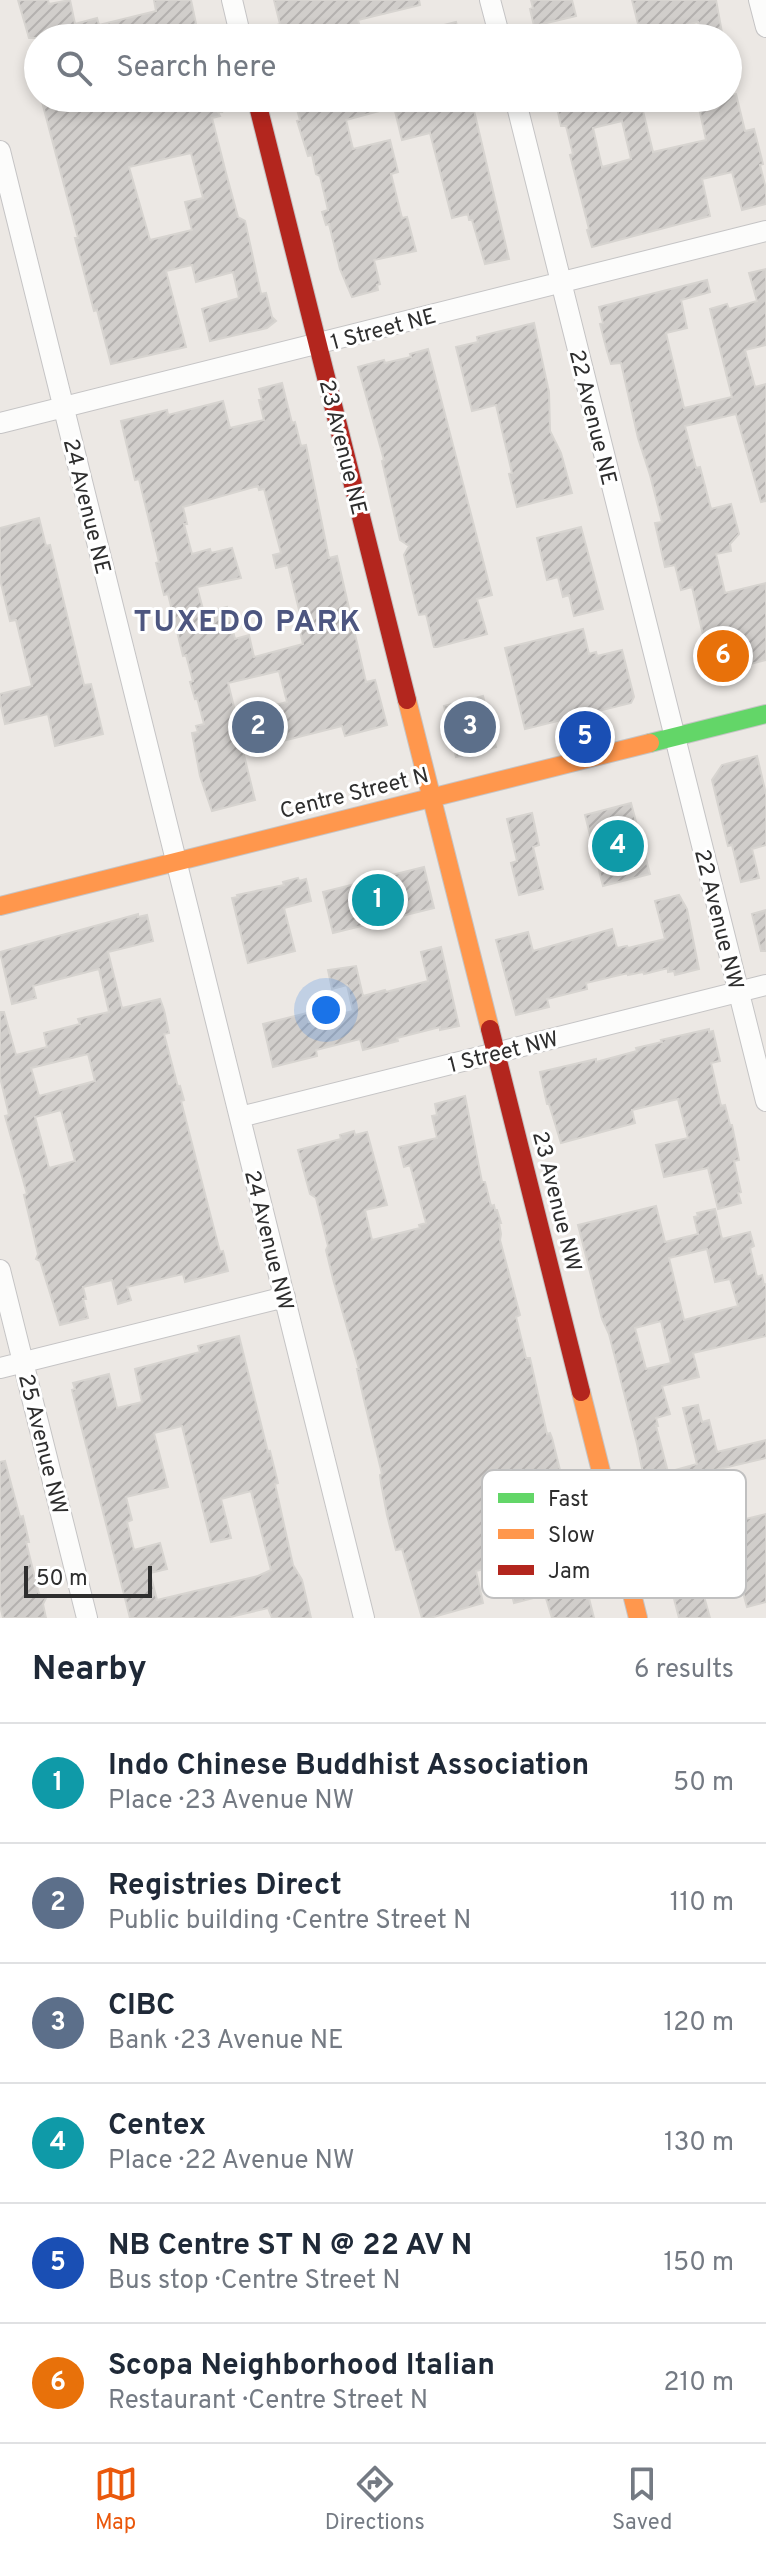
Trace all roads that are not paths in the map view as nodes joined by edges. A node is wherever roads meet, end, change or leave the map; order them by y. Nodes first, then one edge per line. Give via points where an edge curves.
1 (232, 0) edge
2 (490, 0) edge
3 (759, 0) edge
4 (238, 24) edge
5 (496, 24) edge
6 (766, 27) edge
7 (260, 112) edge
8 (518, 112) edge
9 (0, 151) edge
10 (766, 231) edge
11 (561, 283) junction
12 (318, 345) junction
13 (64, 407) junction
14 (0, 423) edge
15 (766, 714) edge
16 (674, 737) junction
17 (432, 796) junction
18 (176, 861) junction
19 (0, 906) edge
20 (766, 985) edge
21 (739, 992) junction
22 (496, 1053) junction
23 (766, 1101) edge
24 (240, 1117) junction
25 (0, 1270) edge
26 (285, 1297) junction
27 (23, 1362) junction
28 (0, 1368) edge
29 (601, 1470) edge
30 (633, 1598) edge
31 (87, 1618) edge
32 (364, 1618) edge
33 (638, 1618) edge

1 - 4 street
2 - 5 street
3 - 6 street
7 - 12 street, 23 Avenue NE
8 - 11 street, 22 Avenue NE
9 - 13 street, 24 Avenue NE
10 - 11 street, 1 Street NE
11 - 12 street, 1 Street NE
11 - 16 street, 22 Avenue NE
12 - 13 street, 1 Street NE
12 - 17 street, 23 Avenue NE
13 - 14 street, 1 Street NE
13 - 18 street, 24 Avenue NE
15 - 16 street, Centre Street N
16 - 17 street, Centre Street N
16 - 21 street, 22 Avenue NW
17 - 18 street, Centre Street N
17 - 22 street, 23 Avenue NW
18 - 19 street, Centre Street N
18 - 24 street, 24 Avenue NW
20 - 21 street, 1 Street NW
21 - 22 street, 1 Street NW
21 - 23 street, 22 Avenue NW
22 - 24 street, 1 Street NW
22 - 29 street, 23 Avenue NW
24 - 26 street, 24 Avenue NW
25 - 27 street, 25 Avenue NW
26 - 27 street
26 - 32 street, 24 Avenue NW
27 - 28 street
27 - 31 street, 25 Avenue NW
30 - 33 street, 23 Avenue NW

